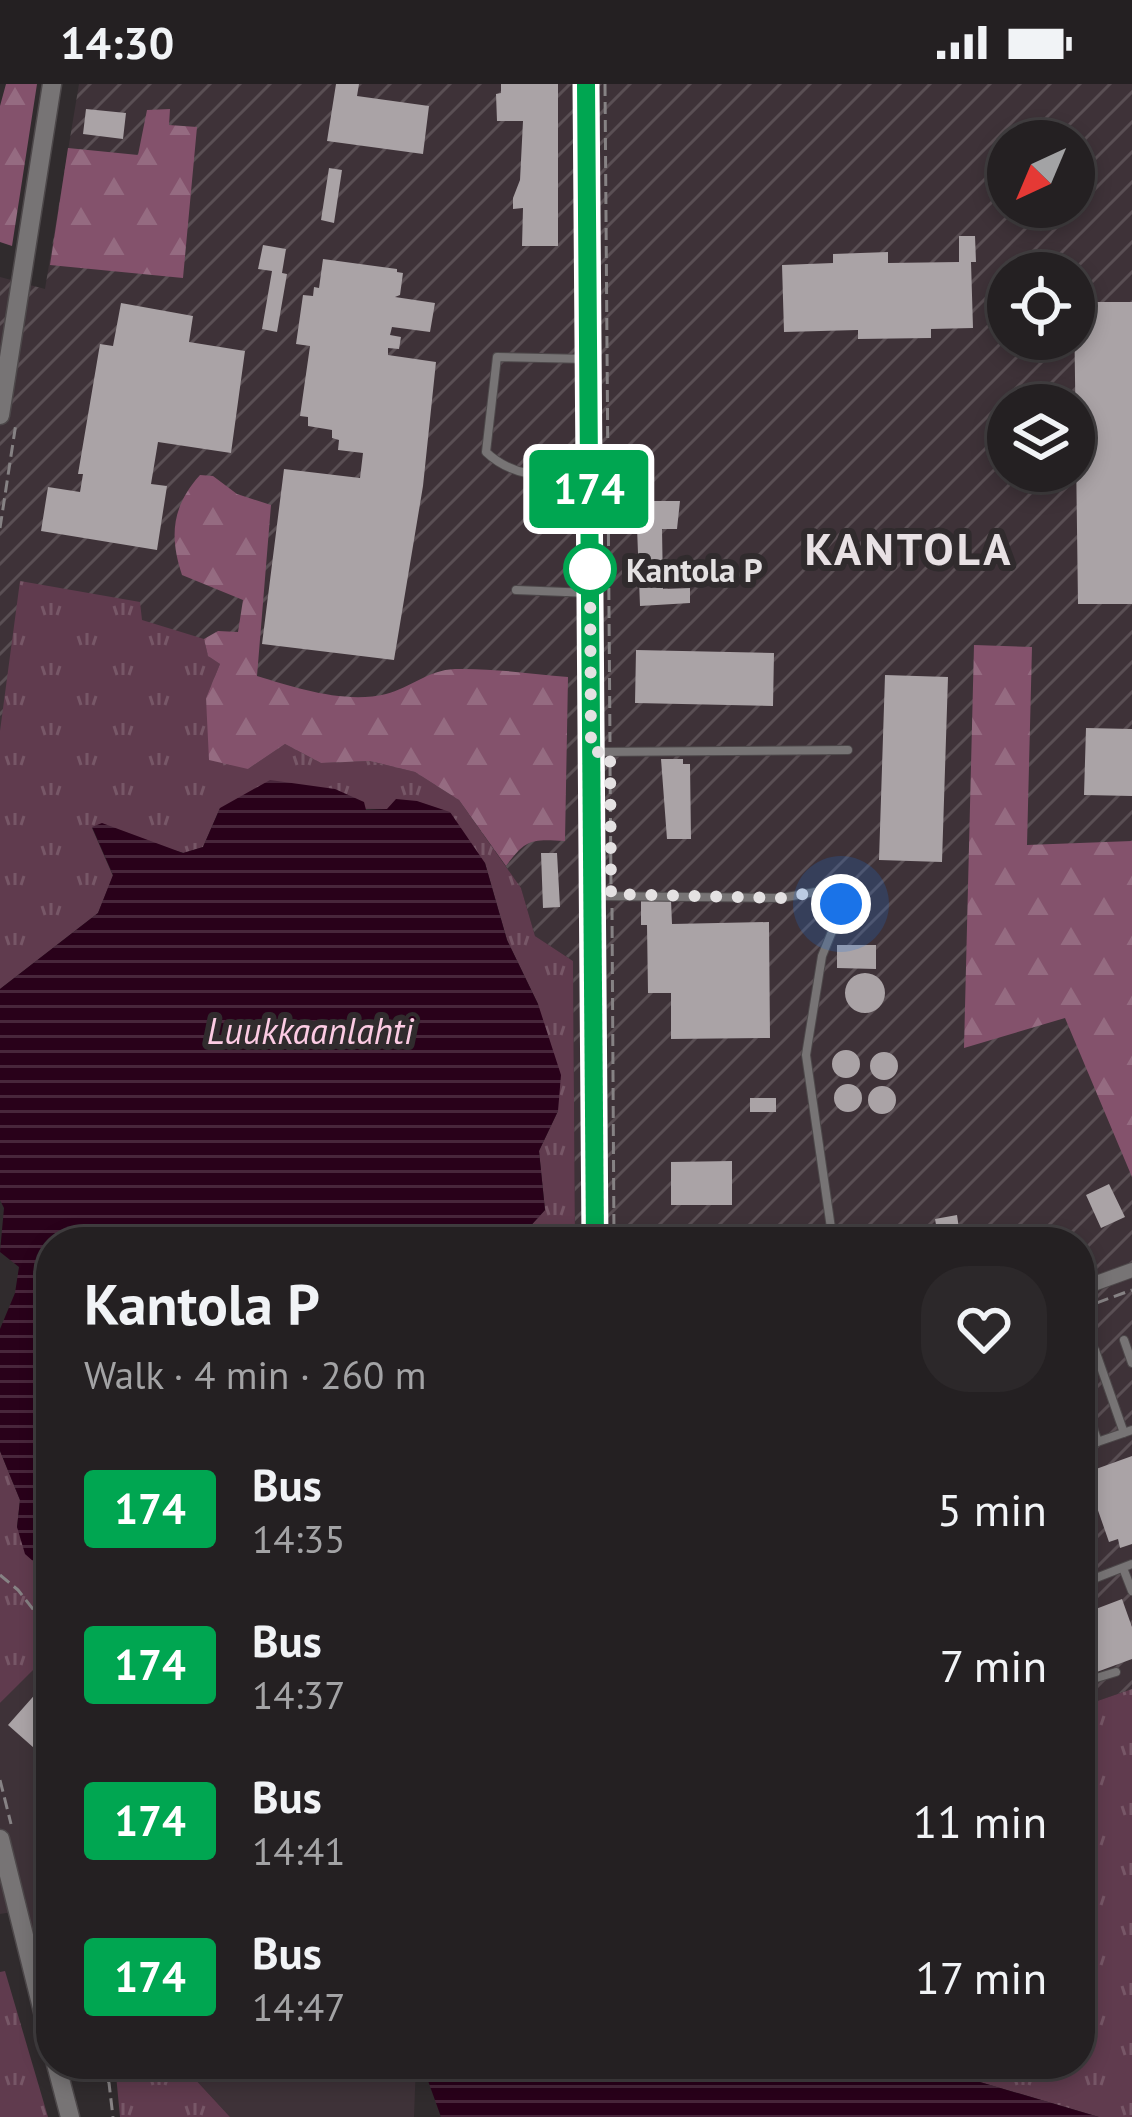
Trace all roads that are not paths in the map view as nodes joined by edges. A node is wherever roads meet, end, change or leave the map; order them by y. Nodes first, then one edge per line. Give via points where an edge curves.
1 (52, 84) edge
2 (586, 84) edge
3 (588, 358) junction
4 (0, 415) edge
5 (589, 472) junction
6 (516, 590) dead end
7 (590, 593) junction
8 (848, 750) dead end
9 (591, 752) junction
10 (592, 897) junction
11 (595, 1227) edge
12 (831, 1227) edge
13 (1132, 1270) edge
14 (1095, 1284) edge
15 (1124, 1340) dead end
16 (1095, 1350) dead end
17 (1132, 1363) edge
18 (1128, 1432) edge
19 (1095, 1433) edge
20 (1098, 1442) junction
21 (1095, 1443) edge
22 (1127, 1566) edge
23 (1095, 1576) edge
24 (1132, 1591) edge
25 (1116, 1672) dead end
26 (1095, 1678) edge
27 (0, 1839) edge
28 (9, 1905) edge
29 (36, 1994) edge
30 (60, 2079) edge
31 (70, 2117) edge

1 - 4 street
2 - 3 street
3 - 5 street
3 - 5 lane via 497,357 486,452 519,473
5 - 7 street
6 - 7 lane
7 - 9 street
8 - 9 lane
9 - 10 street
10 - 11 street
10 - 12 lane via 836,895 840,912 822,956 806,1055
13 - 14 street
15 - 17 lane
16 - 18 lane
18 - 20 lane
19 - 20 lane
20 - 21 lane
22 - 23 lane
22 - 24 lane
25 - 26 lane
27 - 28 street
28 - 29 street
30 - 31 street

